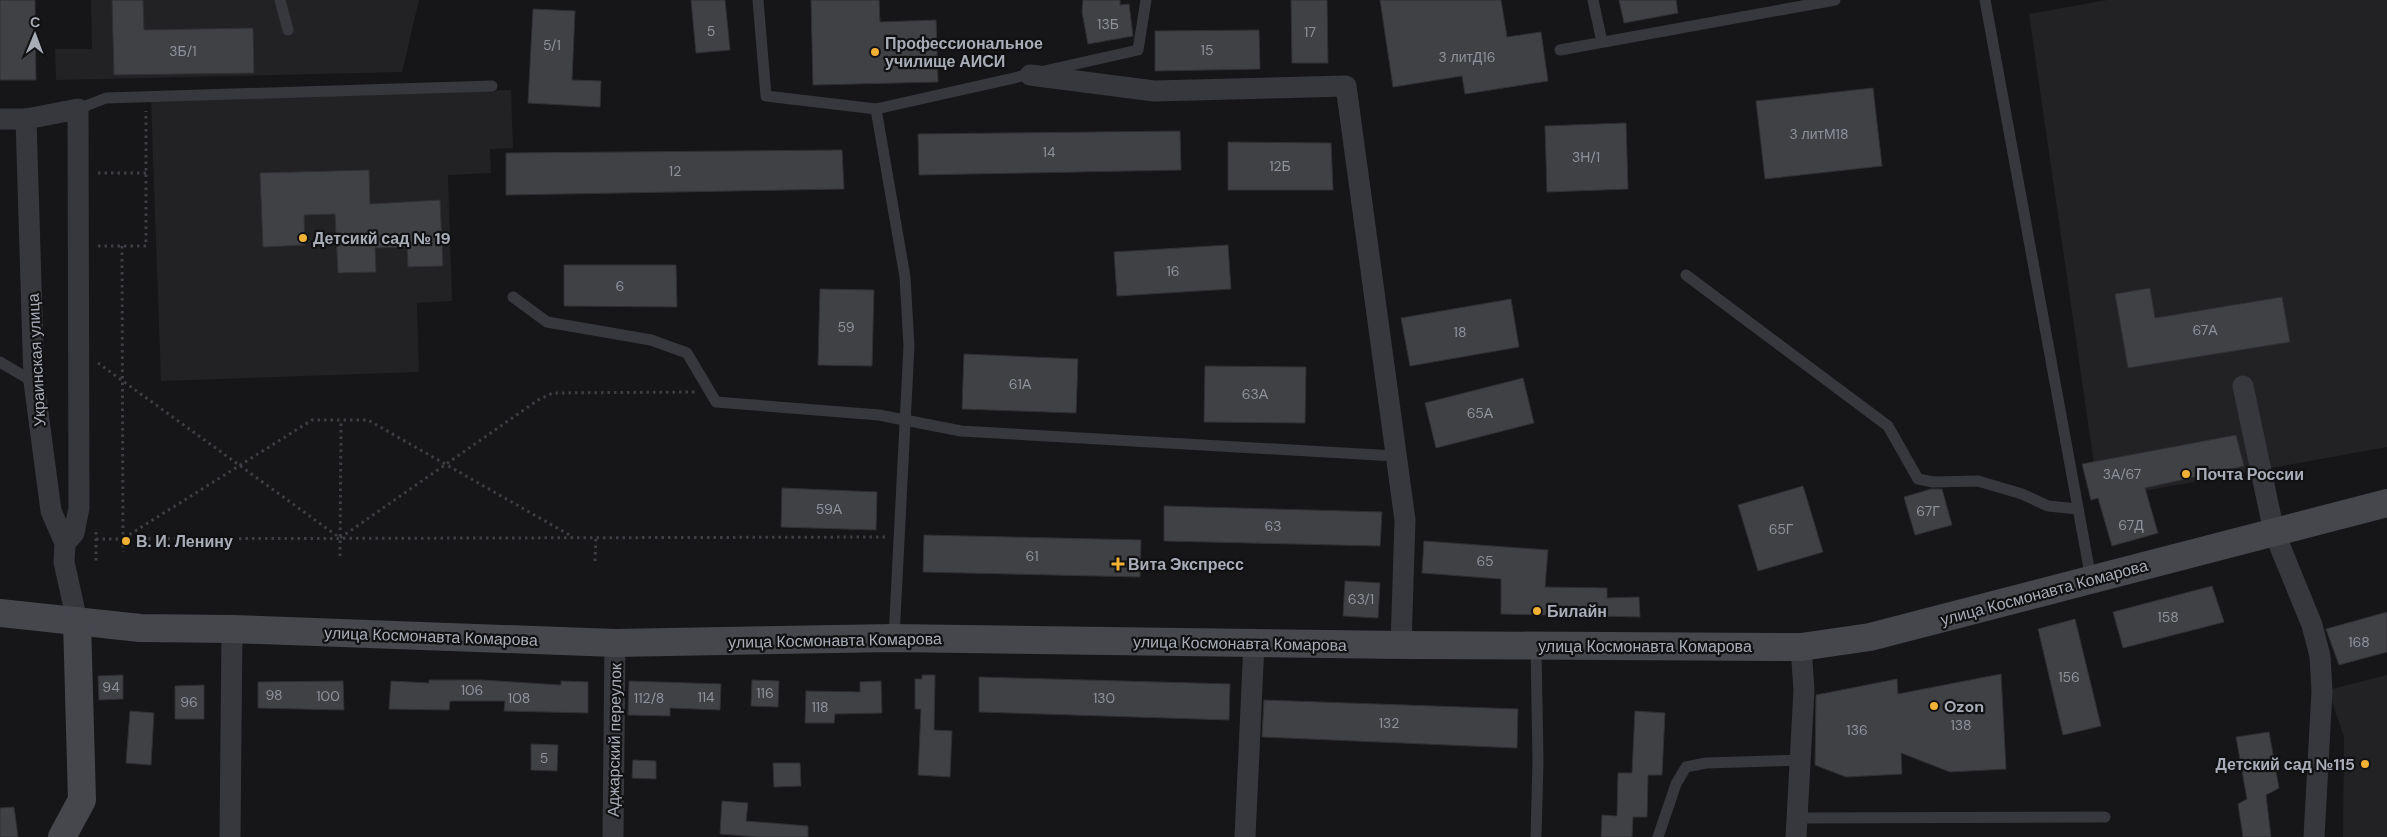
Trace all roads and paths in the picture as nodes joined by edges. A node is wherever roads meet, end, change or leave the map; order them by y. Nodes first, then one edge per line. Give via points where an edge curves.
1 (280, 0) edge
2 (758, 0) edge
3 (1146, 0) edge
4 (1593, 0) edge
5 (1834, 0) edge
6 (1986, 0) edge
7 (288, 30) dead end
8 (1602, 42) junction
9 (1560, 50) dead end
10 (1030, 74) junction
11 (492, 86) dead end
12 (78, 109) junction
13 (138, 109) dead end
14 (876, 109) junction
15 (0, 119) edge
16 (26, 119) junction
17 (95, 173) dead end
18 (146, 173) junction
19 (95, 246) dead end
20 (122, 246) junction
21 (1686, 275) dead end
22 (513, 297) dead end
23 (96, 361) dead end
24 (0, 362) edge
25 (122, 380) junction
26 (34, 382) junction
27 (2242, 386) dead end
28 (711, 392) junction
29 (341, 420) junction
30 (905, 420) junction
31 (1395, 456) junction
32 (446, 464) junction
33 (240, 465) junction
34 (2387, 504) edge
35 (2078, 509) junction
36 (2274, 532) junction
37 (899, 536) junction
38 (340, 538) junction
39 (573, 538) junction
40 (596, 538) junction
41 (96, 539) dead end
42 (123, 539) junction
43 (65, 544) junction
44 (122, 552) dead end
45 (340, 556) dead end
46 (595, 562) dead end
47 (2091, 579) junction
48 (0, 613) edge
49 (77, 621) junction
50 (232, 629) junction
51 (894, 638) junction
52 (615, 643) junction
53 (1254, 643) junction
54 (1401, 645) junction
55 (1536, 646) junction
56 (1801, 646) junction
57 (1801, 760) junction
58 (2105, 817) dead end
59 (1796, 828) edge
60 (63, 836) edge
61 (230, 837) edge
62 (613, 837) edge
63 (1245, 837) edge
64 (1536, 837) edge
65 (1658, 837) edge
66 (2314, 837) edge

1 - 7 lane
2 - 14 lane via 766,96
3 - 10 lane via 1138,50
4 - 8 lane
5 - 8 lane
6 - 35 lane
8 - 9 lane
10 - 14 lane
10 - 31 street via 1154,91 1346,86
11 - 12 lane via 106,98
12 - 16 street
12 - 43 street via 79,508 74,533
13 - 18 path via 146,109
14 - 30 lane via 905,276 909,346
15 - 16 street
16 - 26 street, Украинская улица
17 - 18 path
18 - 20 path via 146,246
19 - 20 path
20 - 25 path
21 - 35 lane via 1888,426 1918,479 1978,481 2022,494 2048,506
22 - 28 lane via 547,322 651,340 687,353
23 - 25 path
24 - 26 lane
25 - 33 path
25 - 42 path
26 - 43 street, Украинская улица via 51,511
27 - 36 street
28 - 30 lane via 716,402 879,415
28 - 32 path via 553,393
29 - 32 path via 368,420
29 - 33 path via 312,420
29 - 38 path
30 - 31 lane via 961,431
30 - 37 lane
31 - 54 street via 1405,520
32 - 38 path
32 - 39 path
33 - 38 path
33 - 42 path
34 - 36 main road, улица Космонавта Комарова
35 - 47 lane
36 - 47 main road, улица Космонавта Комарова
36 - 66 street via 2312,624 2320,656 2322,691
37 - 40 path
37 - 51 lane
38 - 39 path
38 - 42 path
38 - 45 path
39 - 40 path
40 - 46 path
41 - 42 path
42 - 44 path
43 - 49 street, Украинская улица via 64,562
47 - 56 main road, улица Космонавта Комарова via 1870,637
48 - 49 main road, улица Космонавта Комарова
49 - 50 main road, улица Космонавта Комарова via 140,628
49 - 60 main road via 82,800
50 - 52 main road, улица Космонавта Комарова
50 - 61 street
51 - 52 main road, улица Космонавта Комарова
51 - 53 main road, улица Космонавта Комарова
52 - 62 street, Аджарский переулок
53 - 54 main road, улица Космонавта Комарова
53 - 63 street
54 - 55 main road, улица Космонавта Комарова
55 - 56 main road, улица Космонавта Комарова
55 - 64 lane
56 - 57 street via 1804,690
57 - 59 street
57 - 65 lane via 1706,763 1686,767 1676,784
58 - 59 lane

